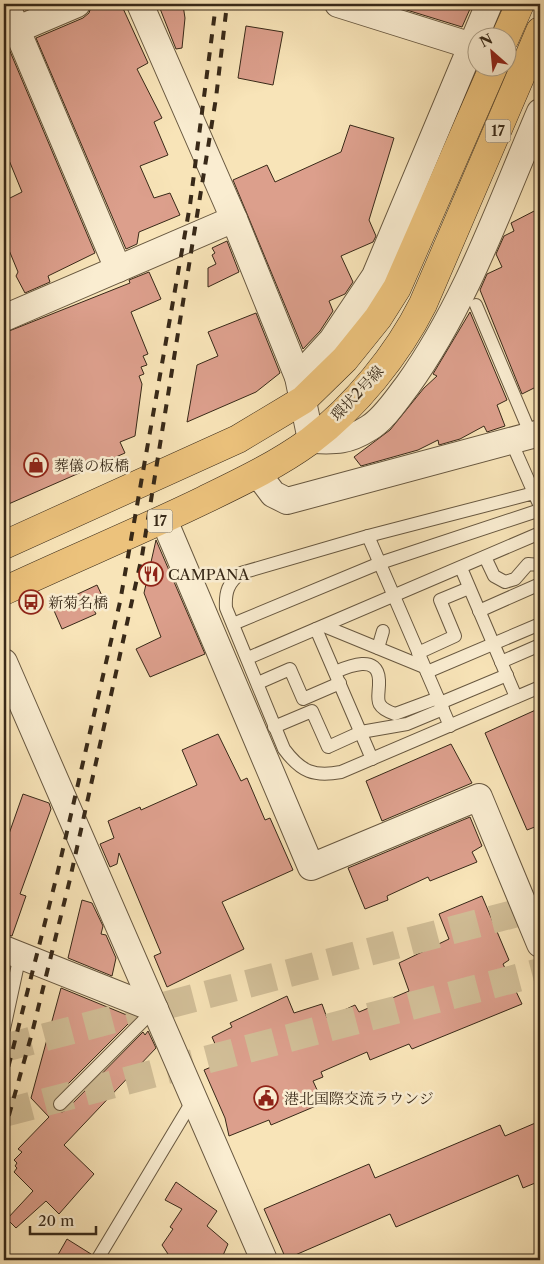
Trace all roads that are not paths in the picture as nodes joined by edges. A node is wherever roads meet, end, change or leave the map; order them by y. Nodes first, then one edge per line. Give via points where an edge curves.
1 (6, 4) edge
2 (77, 4) edge
3 (140, 4) edge
4 (338, 4) edge
5 (489, 4) edge
6 (520, 4) edge
7 (380, 10) edge
8 (479, 28) edge
9 (509, 28) edge
10 (540, 31) edge
11 (10, 32) edge
12 (466, 44) edge
13 (466, 60) edge
14 (489, 78) edge
15 (540, 112) edge
16 (234, 219) junction
17 (118, 269) junction
18 (476, 305) dead end
19 (4, 318) edge
20 (300, 388) junction
21 (527, 436) edge
22 (311, 440) junction
23 (258, 474) junction
24 (534, 493) junction
25 (540, 506) edge
26 (540, 510) edge
27 (164, 520) junction
28 (540, 534) edge
29 (368, 536) junction
30 (4, 545) edge
31 (485, 557) junction
32 (380, 563) junction
33 (540, 565) edge
34 (461, 568) junction
35 (540, 584) edge
36 (469, 588) junction
37 (4, 591) edge
38 (394, 596) junction
39 (479, 611) junction
40 (233, 624) junction
41 (540, 624) edge
42 (320, 627) junction
43 (383, 631) dead end
44 (493, 644) junction
45 (540, 645) edge
46 (378, 648) junction
47 (418, 653) junction
48 (248, 658) junction
49 (4, 662) edge
50 (501, 662) junction
51 (425, 669) junction
52 (507, 675) junction
53 (338, 678) junction
54 (258, 683) junction
55 (540, 687) edge
56 (516, 697) junction
57 (440, 703) junction
58 (274, 726) junction
59 (450, 726) junction
60 (361, 732) junction
61 (372, 759) junction
62 (540, 944) edge
63 (12, 952) edge
64 (155, 1009) junction
65 (4, 1029) edge
66 (193, 1100) junction
67 (60, 1104) dead end
68 (97, 1260) edge
69 (264, 1260) edge

1 - 11 street
2 - 11 street
3 - 16 street
4 - 7 street
5 - 8 street
6 - 9 main road
7 - 12 street
10 - 22 main road, 環状2号線 / 17 via 420,310 371,382
11 - 17 street
13 - 20 street via 375,276
14 - 20 main road, 17 via 397,288 345,359
15 - 22 street via 459,298 421,366 395,403 370,428 343,442
16 - 17 street
16 - 20 street
17 - 19 street
18 - 21 lane
20 - 22 street
20 - 30 main road, 17 via 238,439
21 - 23 street via 287,501 273,494
21 - 24 lane
22 - 23 main road, 環状2号線 / 17
23 - 27 main road, 環状2号線 / 17
24 - 25 lane
24 - 29 lane
26 - 32 lane
27 - 37 main road, 環状2号線 / 17
27 - 62 street via 311,867 479,797
28 - 31 lane
29 - 32 lane
29 - 40 lane via 241,573 233,579 226,597 226,608
31 - 33 lane via 494,576 505,582 515,579 528,564
31 - 34 lane
32 - 38 lane
32 - 40 lane
34 - 36 lane
34 - 38 lane
35 - 39 lane
36 - 39 lane
36 - 47 lane via 440,600 455,636
38 - 42 lane
38 - 47 lane
39 - 44 lane
40 - 48 lane
41 - 44 lane
42 - 46 lane
42 - 48 lane
42 - 53 lane
43 - 46 lane
44 - 50 lane
44 - 51 lane
45 - 50 lane
46 - 51 lane
47 - 51 lane
48 - 54 lane
49 - 64 street
50 - 52 lane
51 - 57 lane
52 - 56 lane
52 - 57 lane
53 - 54 lane via 303,699 290,670
53 - 57 lane via 360,662 369,664 378,674 380,704 395,714
53 - 60 lane
54 - 58 lane
55 - 56 lane
56 - 59 lane
57 - 59 lane
57 - 60 lane via 407,724
58 - 60 lane via 312,711 328,747
58 - 61 lane via 295,764 310,772 326,775 341,772
59 - 61 lane
60 - 61 lane
63 - 64 street
63 - 65 lane
64 - 66 street
64 - 67 lane
66 - 68 lane
66 - 69 street

